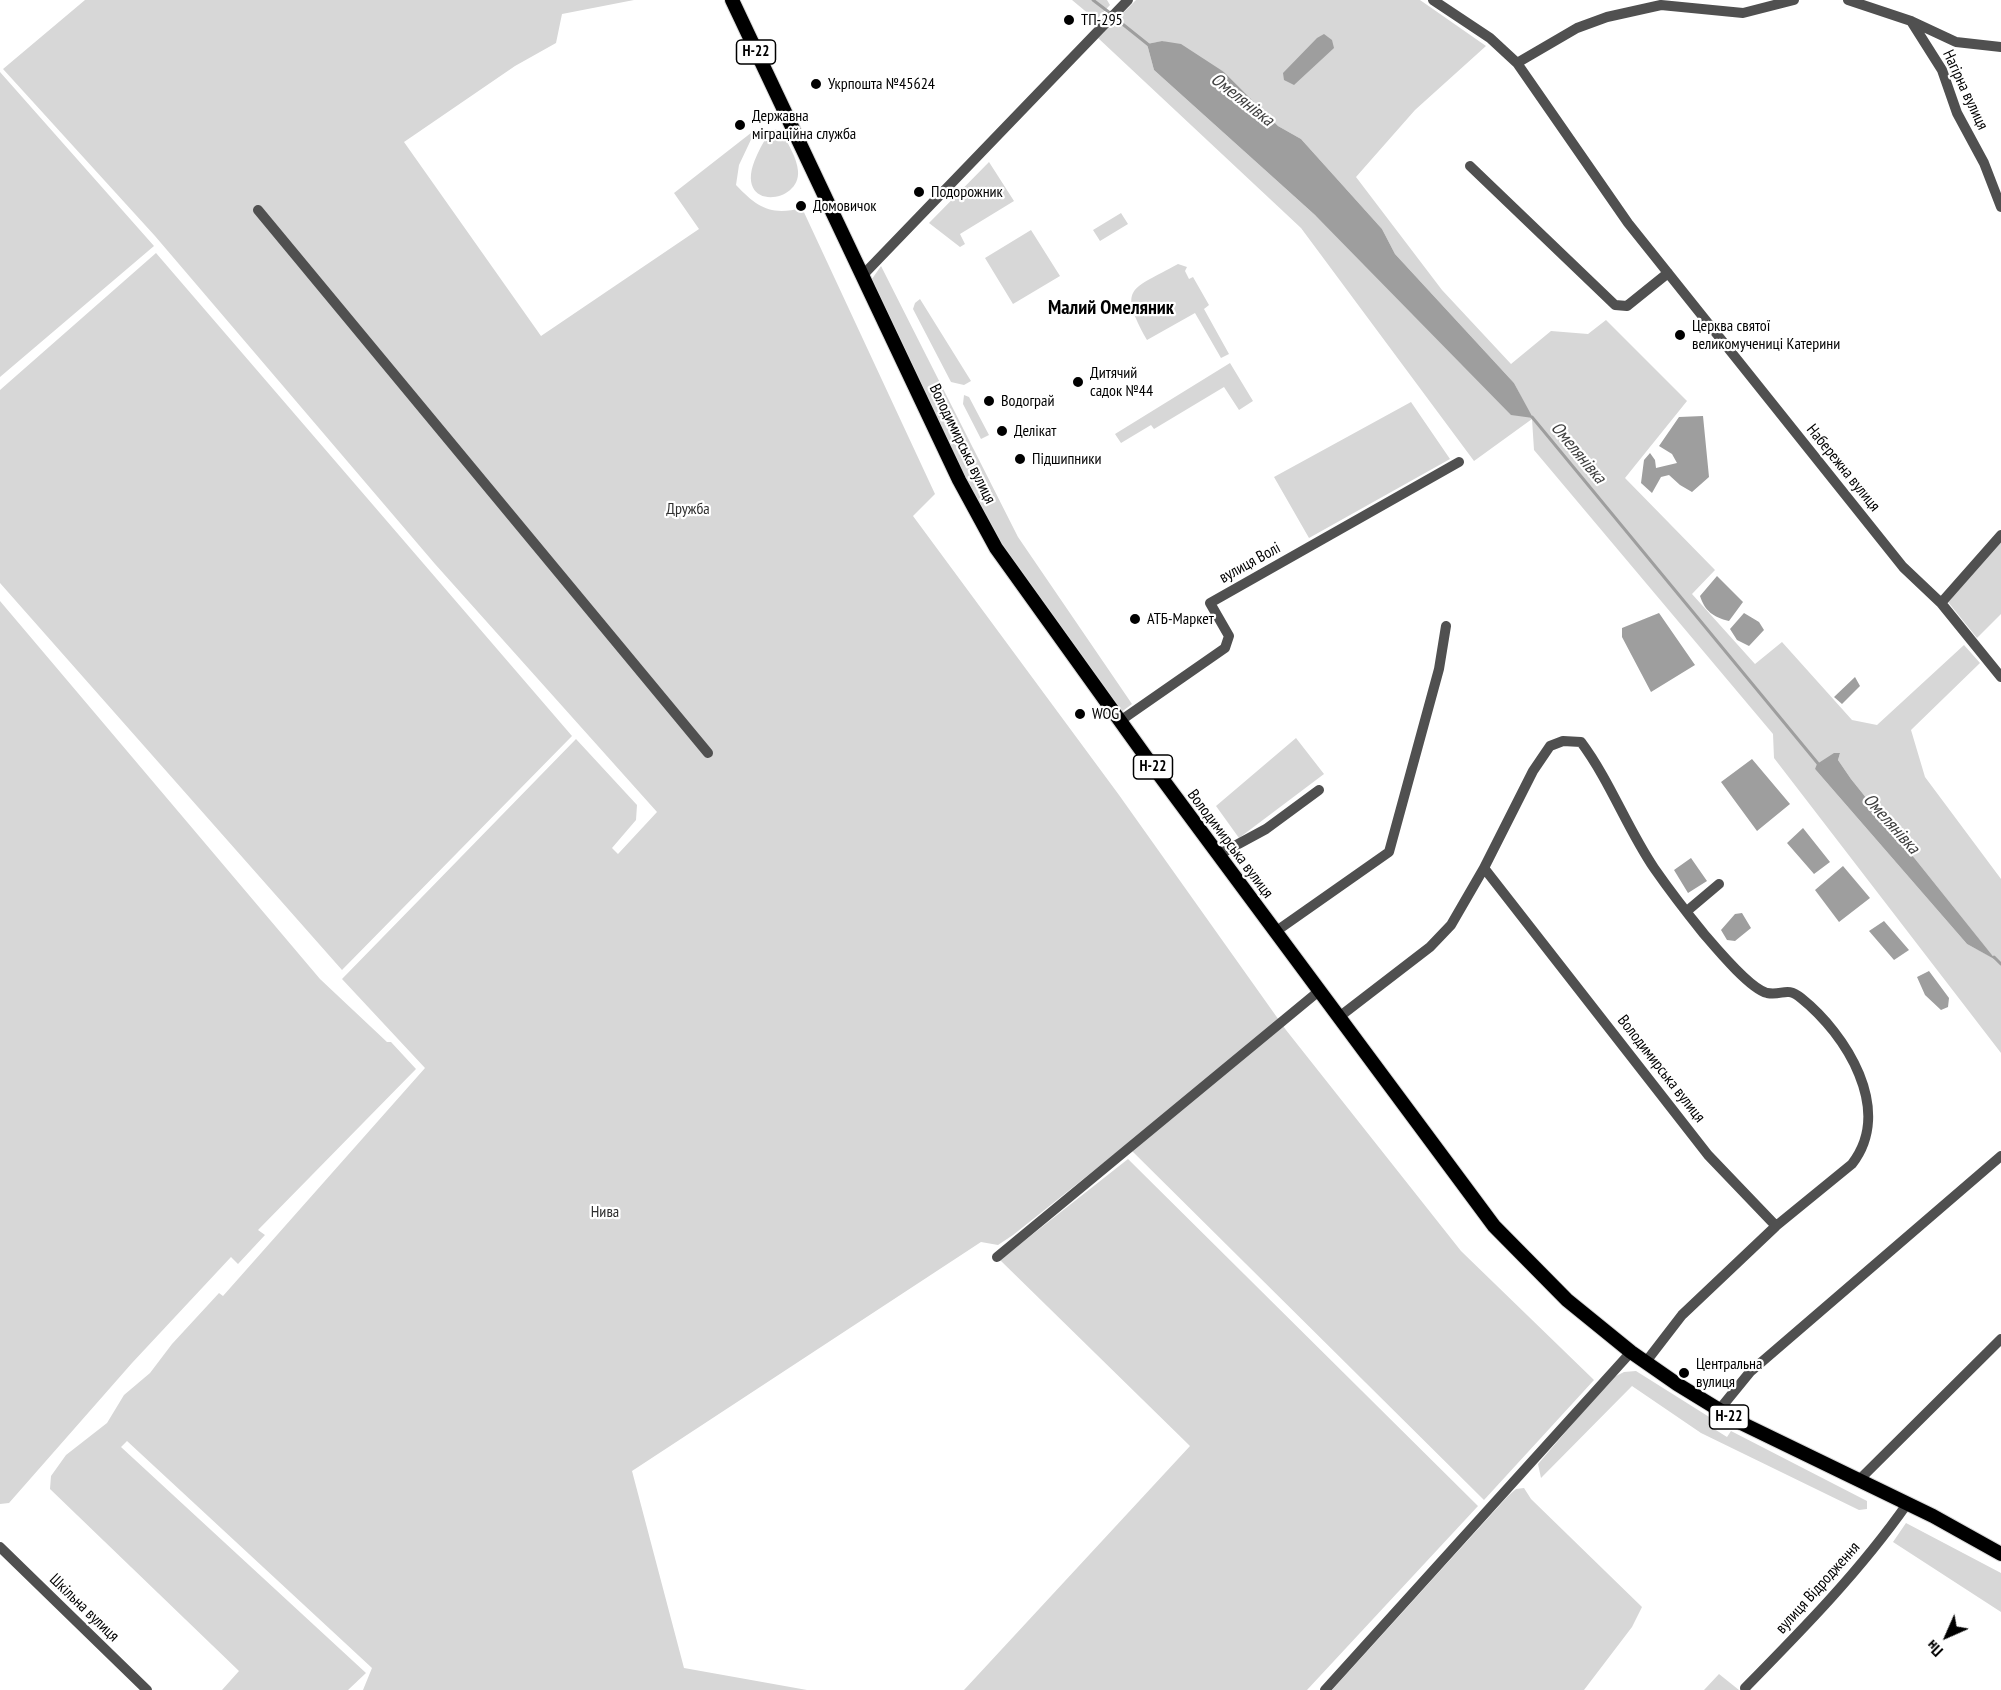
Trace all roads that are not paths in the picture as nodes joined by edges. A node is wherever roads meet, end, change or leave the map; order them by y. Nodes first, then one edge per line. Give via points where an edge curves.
1 (732, 0) edge
2 (1128, 0) edge
3 (1433, 0) edge
4 (1760, 0) edge
5 (1794, 0) edge
6 (1848, 0) edge
7 (1748, 12) junction
8 (1911, 21) junction
9 (2001, 47) edge
10 (1517, 63) junction
11 (1470, 166) dead end
12 (2001, 207) edge
13 (258, 210) dead end
14 (1668, 273) junction
15 (862, 276) junction
16 (1459, 462) dead end
17 (2001, 535) edge
18 (1941, 603) junction
19 (1446, 626) dead end
20 (2001, 677) edge
21 (1120, 721) junction
22 (708, 753) dead end
23 (1319, 790) dead end
24 (1218, 855) junction
25 (1485, 868) junction
26 (1719, 884) dead end
27 (1687, 911) junction
28 (1275, 932) junction
29 (1319, 991) junction
30 (1339, 1017) junction
31 (2001, 1156) edge
32 (1776, 1226) junction
33 (997, 1257) dead end
34 (2001, 1339) edge
35 (1630, 1352) junction
36 (1645, 1363) junction
37 (1719, 1410) junction
38 (1859, 1480) junction
39 (1907, 1504) junction
40 (0, 1547) edge
41 (2001, 1554) edge
42 (1745, 1688) dead end
43 (147, 1690) edge
44 (1325, 1690) edge

1 - 15 main road, Володимирська вулиця / Н-22
2 - 15 street
3 - 10 street, Набережна вулиця via 1490,38
4 - 7 street
5 - 7 street
6 - 8 street, Нагірна вулиця
7 - 10 street via 1661,5 1577,28
8 - 9 street, Нагірна вулиця via 1956,42
8 - 12 street, Нагірна вулиця via 1942,70 1957,113 1984,162
10 - 14 street, Набережна вулиця via 1628,223
11 - 14 street via 1615,305 1627,306
13 - 22 street
14 - 18 street, Набережна вулиця via 1904,567
15 - 21 main road, Володимирська вулиця / Н-22 via 959,480 996,548
16 - 21 street, вулиця Волі via 1210,603 1229,636 1225,648
17 - 18 street
18 - 20 street, Набережна вулиця
19 - 28 street via 1439,669 1389,852
21 - 24 main road, Володимирська вулиця / Н-22
23 - 24 street via 1266,829
24 - 28 main road, Володимирська вулиця / Н-22
25 - 27 street via 1533,771 1550,746 1581,741 1654,868
25 - 30 street via 1451,925 1430,947
25 - 32 street, Володимирська вулиця via 1708,1155
26 - 27 street
27 - 32 street via 1754,985 1767,993 1788,990 1836,1032 1868,1096 1865,1141 1860,1154
28 - 29 main road, Володимирська вулиця / Н-22
29 - 30 main road, Володимирська вулиця / Н-22
29 - 33 street
30 - 35 main road, Володимирська вулиця / Н-22 via 1494,1226 1567,1300
31 - 37 street via 1750,1372
32 - 36 street via 1682,1315
34 - 38 street
35 - 36 main road, Н-22
35 - 44 street
36 - 37 main road, Н-22
37 - 38 main road, Н-22
38 - 39 main road, Н-22
39 - 41 main road, Н-22
39 - 42 street, вулиця Відродження via 1878,1545 1819,1613
40 - 43 street, Шкільна вулиця

